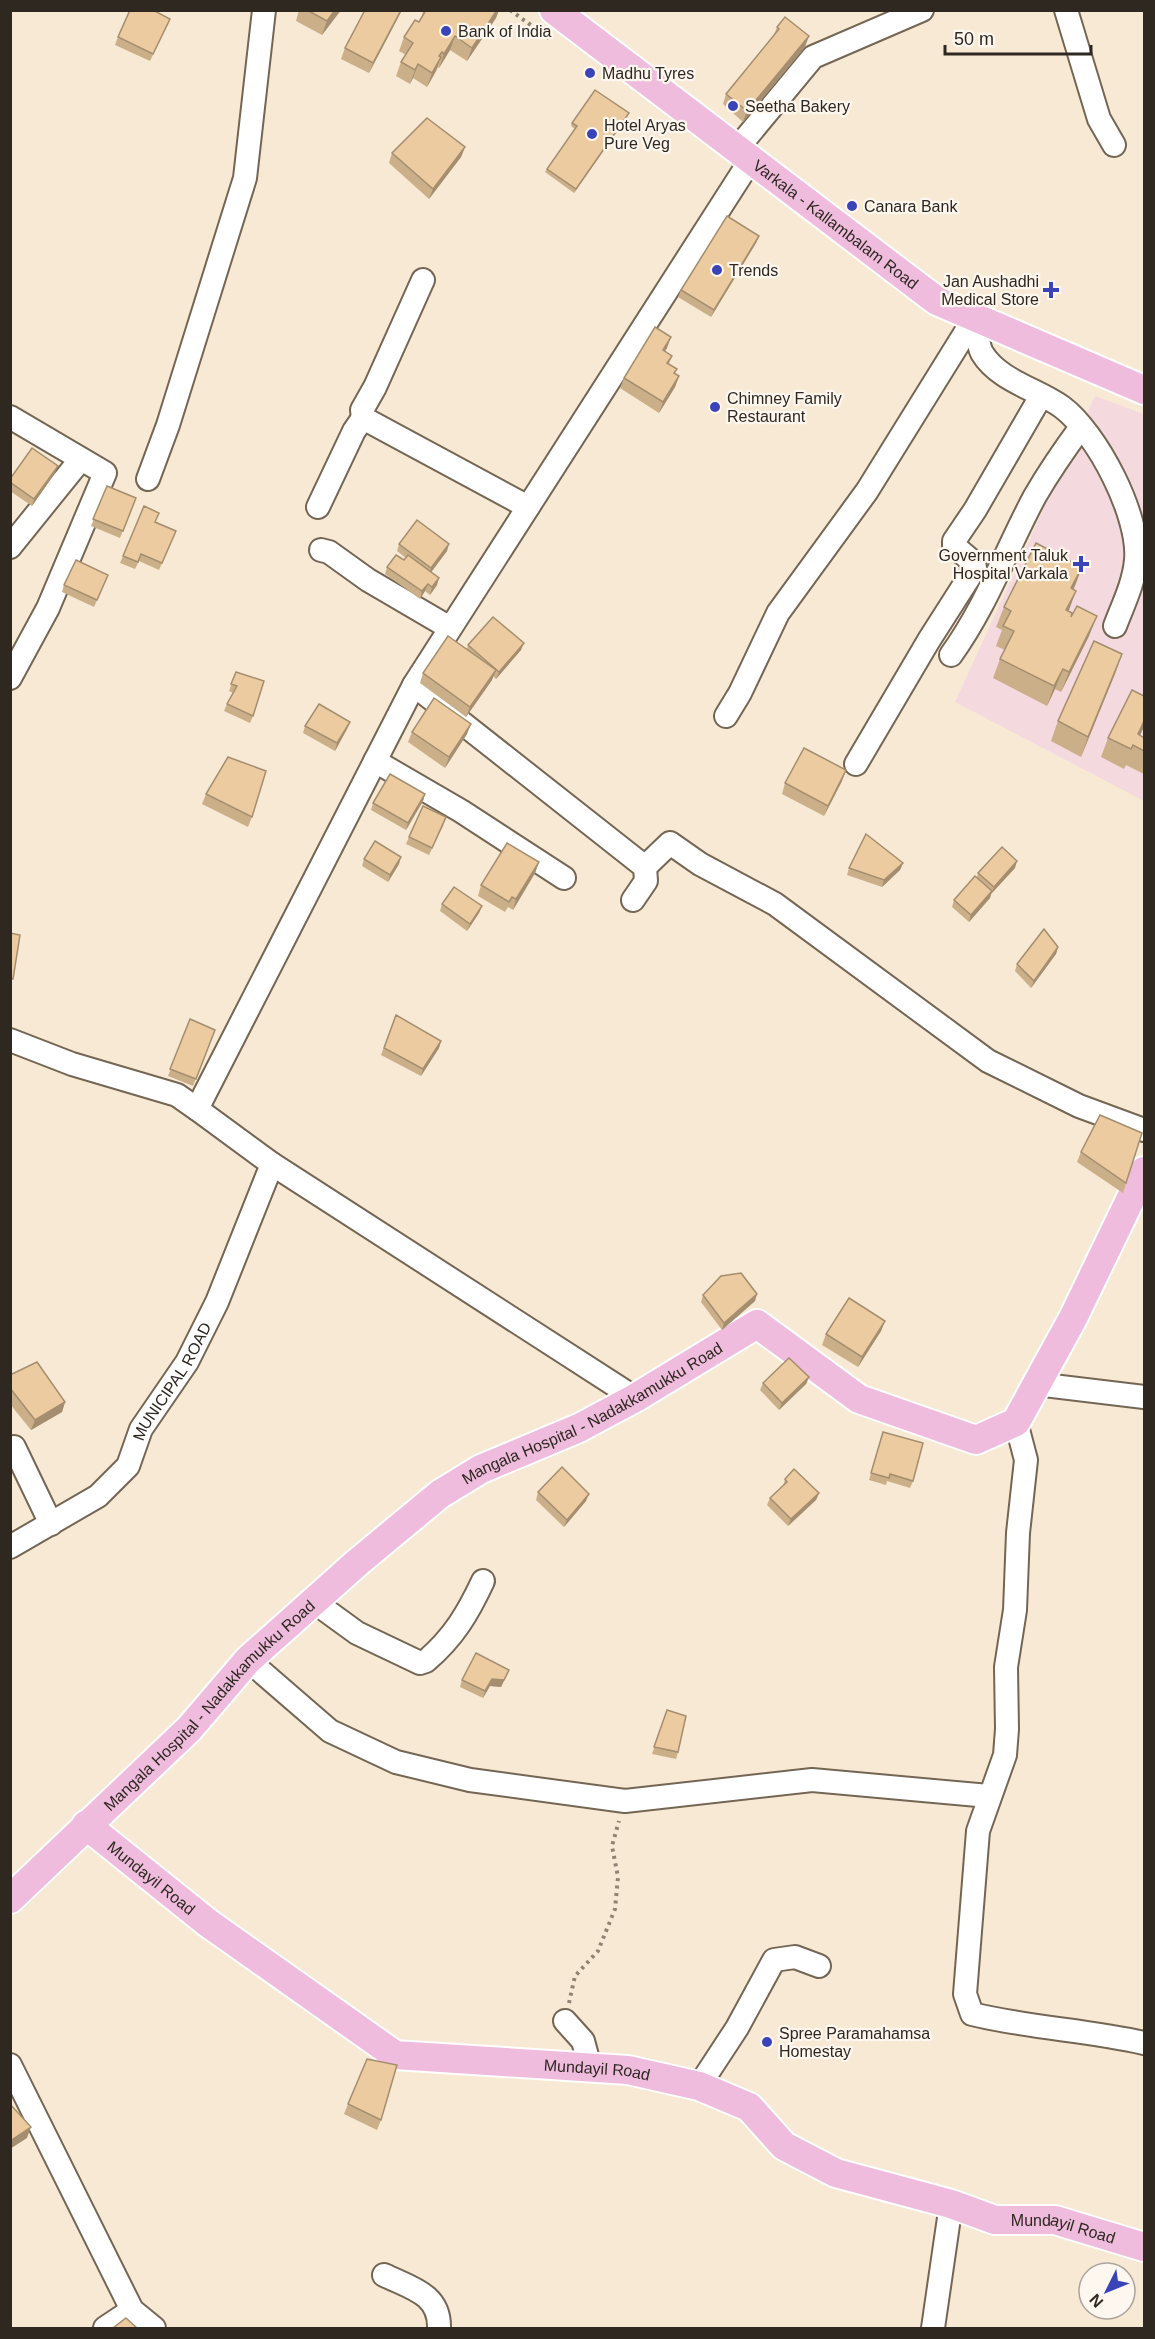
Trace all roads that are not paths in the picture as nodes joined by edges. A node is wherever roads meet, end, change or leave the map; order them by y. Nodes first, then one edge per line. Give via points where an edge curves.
1 (264, 10) edge
2 (554, 10) edge
3 (922, 10) edge
4 (1066, 10) edge
5 (1114, 145) dead end
6 (743, 155) junction
7 (423, 280) dead end
8 (975, 317) junction
9 (1144, 390) edge
10 (1041, 396) junction
11 (10, 417) edge
12 (363, 418) junction
13 (1081, 427) junction
14 (81, 459) junction
15 (148, 479) dead end
16 (318, 507) dead end
17 (528, 507) junction
18 (10, 547) edge
19 (321, 549) dead end
20 (1115, 626) dead end
21 (450, 628) junction
22 (951, 655) dead end
23 (10, 678) edge
24 (414, 685) junction
25 (726, 716) dead end
26 (375, 760) junction
27 (856, 764) dead end
28 (645, 867) junction
29 (564, 878) dead end
30 (633, 900) dead end
31 (10, 1040) edge
32 (197, 1109) junction
33 (1144, 1130) edge
34 (272, 1164) junction
35 (1144, 1171) edge
36 (1036, 1384) junction
37 (1144, 1397) edge
38 (635, 1398) junction
39 (1016, 1422) junction
40 (14, 1447) dead end
41 (51, 1524) junction
42 (10, 1547) edge
43 (483, 1581) dead end
44 (313, 1602) junction
45 (248, 1660) junction
46 (989, 1796) junction
47 (86, 1825) junction
48 (10, 1899) edge
49 (819, 1965) dead end
50 (565, 2022) road end
51 (1144, 2043) edge
52 (10, 2065) edge
53 (590, 2067) junction
54 (699, 2086) junction
55 (951, 2204) junction
56 (1144, 2247) edge
57 (384, 2275) dead end
58 (132, 2310) junction
59 (105, 2328) edge
60 (154, 2328) edge
61 (439, 2328) edge
62 (933, 2328) edge

1 - 15 street via 245,178
2 - 6 main road, Varkala - Kallambalam Road
3 - 6 street via 813,57
4 - 5 street via 1099,120
6 - 8 main road, Varkala - Kallambalam Road via 937,301
6 - 17 street
7 - 12 street via 362,410
8 - 9 main road, Varkala - Kallambalam Road
8 - 10 street via 982,352 1003,374
8 - 25 street via 867,491 778,613
10 - 13 street via 1062,407
10 - 27 street via 954,541 954,546 975,568
11 - 14 street
12 - 16 street
12 - 17 street
13 - 20 street via 1101,452 1113,476 1128,511 1137,553 1132,583
13 - 22 street via 1034,498 986,601
14 - 18 street
14 - 23 street via 105,473 48,608
17 - 21 street
19 - 21 street
21 - 24 street
24 - 26 street
24 - 28 street
26 - 29 street
26 - 32 street
28 - 30 street via 646,881
28 - 33 street via 670,843 700,864 775,904 988,1061 1078,1106
31 - 32 street via 72,1064 177,1095
32 - 34 street
34 - 38 street
34 - 41 street, MUNICIPAL ROAD via 217,1302 187,1362 141,1429 128,1466 98,1497
35 - 36 main road via 1073,1318
36 - 37 street
36 - 39 main road
38 - 39 main road, Mangala Hospital - Nadakkamukku Road via 757,1324 859,1399 976,1440
38 - 44 main road, Mangala Hospital - Nadakkamukku Road via 579,1428 461,1480 412,1516
39 - 46 street via 1026,1460 1006,1668 1007,1729 1005,1755
40 - 41 street
41 - 42 street, MUNICIPAL ROAD
43 - 44 street via 454,1634 420,1663 357,1633
44 - 45 main road, Mangala Hospital - Nadakkamukku Road
45 - 46 street via 330,1731 396,1762 470,1780 625,1801 812,1780
45 - 47 main road, Mangala Hospital - Nadakkamukku Road via 189,1729
46 - 51 street via 975,1857 965,1994 972,2014
47 - 48 main road, Mangala Hospital - Nadakkamukku Road
47 - 53 main road, Mundayil Road via 208,1923 394,2055
49 - 54 street via 795,1957 774,1960
50 - 53 street via 583,2041
52 - 58 street
53 - 54 main road, Mundayil Road via 628,2070
54 - 55 main road, Mundayil Road via 749,2107 784,2146 836,2173
55 - 56 main road, Mundayil Road via 995,2220 1055,2220
55 - 62 street
57 - 61 street via 429,2298 439,2315
58 - 59 street
58 - 60 street

